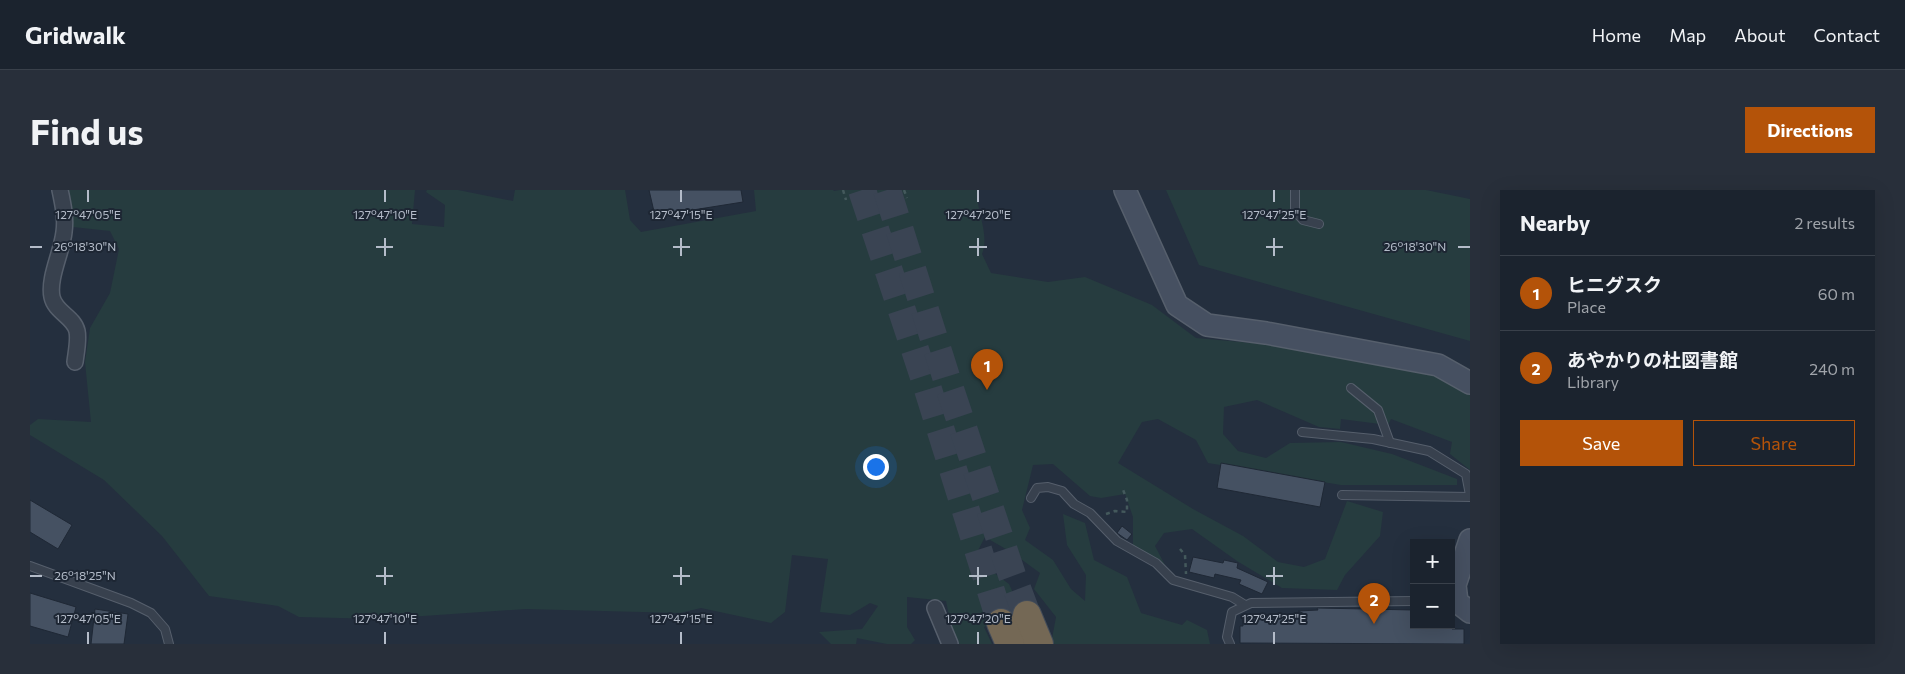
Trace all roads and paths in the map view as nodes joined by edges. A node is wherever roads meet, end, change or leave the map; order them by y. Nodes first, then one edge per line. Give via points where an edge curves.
1 (60, 190) edge
2 (843, 190) edge
3 (904, 190) edge
4 (1125, 190) edge
5 (1296, 190) edge
6 (907, 198) dead end
7 (846, 200) dead end
8 (1319, 224) dead end
9 (75, 362) dead end
10 (1470, 383) edge
11 (1351, 388) dead end
12 (1302, 432) dead end
13 (1390, 443) junction
14 (1122, 487) dead end
15 (1342, 496) dead end
16 (1470, 496) edge
17 (1032, 498) dead end
18 (1098, 521) junction
19 (1470, 540) edge
20 (1180, 549) dead end
21 (30, 566) edge
22 (1186, 583) junction
23 (1410, 601) edge
24 (1245, 605) junction
25 (1459, 605) edge
26 (934, 608) dead end
27 (1027, 615) tunnel mouth
28 (1470, 619) edge
29 (169, 644) edge
30 (950, 644) edge
31 (1039, 644) edge
32 (1230, 644) edge

1 - 9 street via 65,217 64,234 52,285 52,299 77,331
2 - 7 path
3 - 6 path
4 - 10 street via 1178,304 1207,325 1438,365
5 - 8 lane via 1295,211 1304,220
11 - 13 lane via 1378,410
12 - 13 lane
13 - 16 lane via 1429,451 1466,474
14 - 18 path via 1127,512 1114,511
15 - 16 lane
17 - 18 lane via 1037,488 1048,487 1062,492
18 - 22 lane via 1117,541 1156,564 1173,580
19 - 25 street via 1455,585
20 - 22 path via 1185,555
21 - 29 lane via 131,602 151,613 164,629
22 - 24 lane via 1232,597
23 - 24 lane via 1251,602
24 - 32 lane via 1232,612 1227,637
25 - 28 street
26 - 30 street
27 - 31 highway

